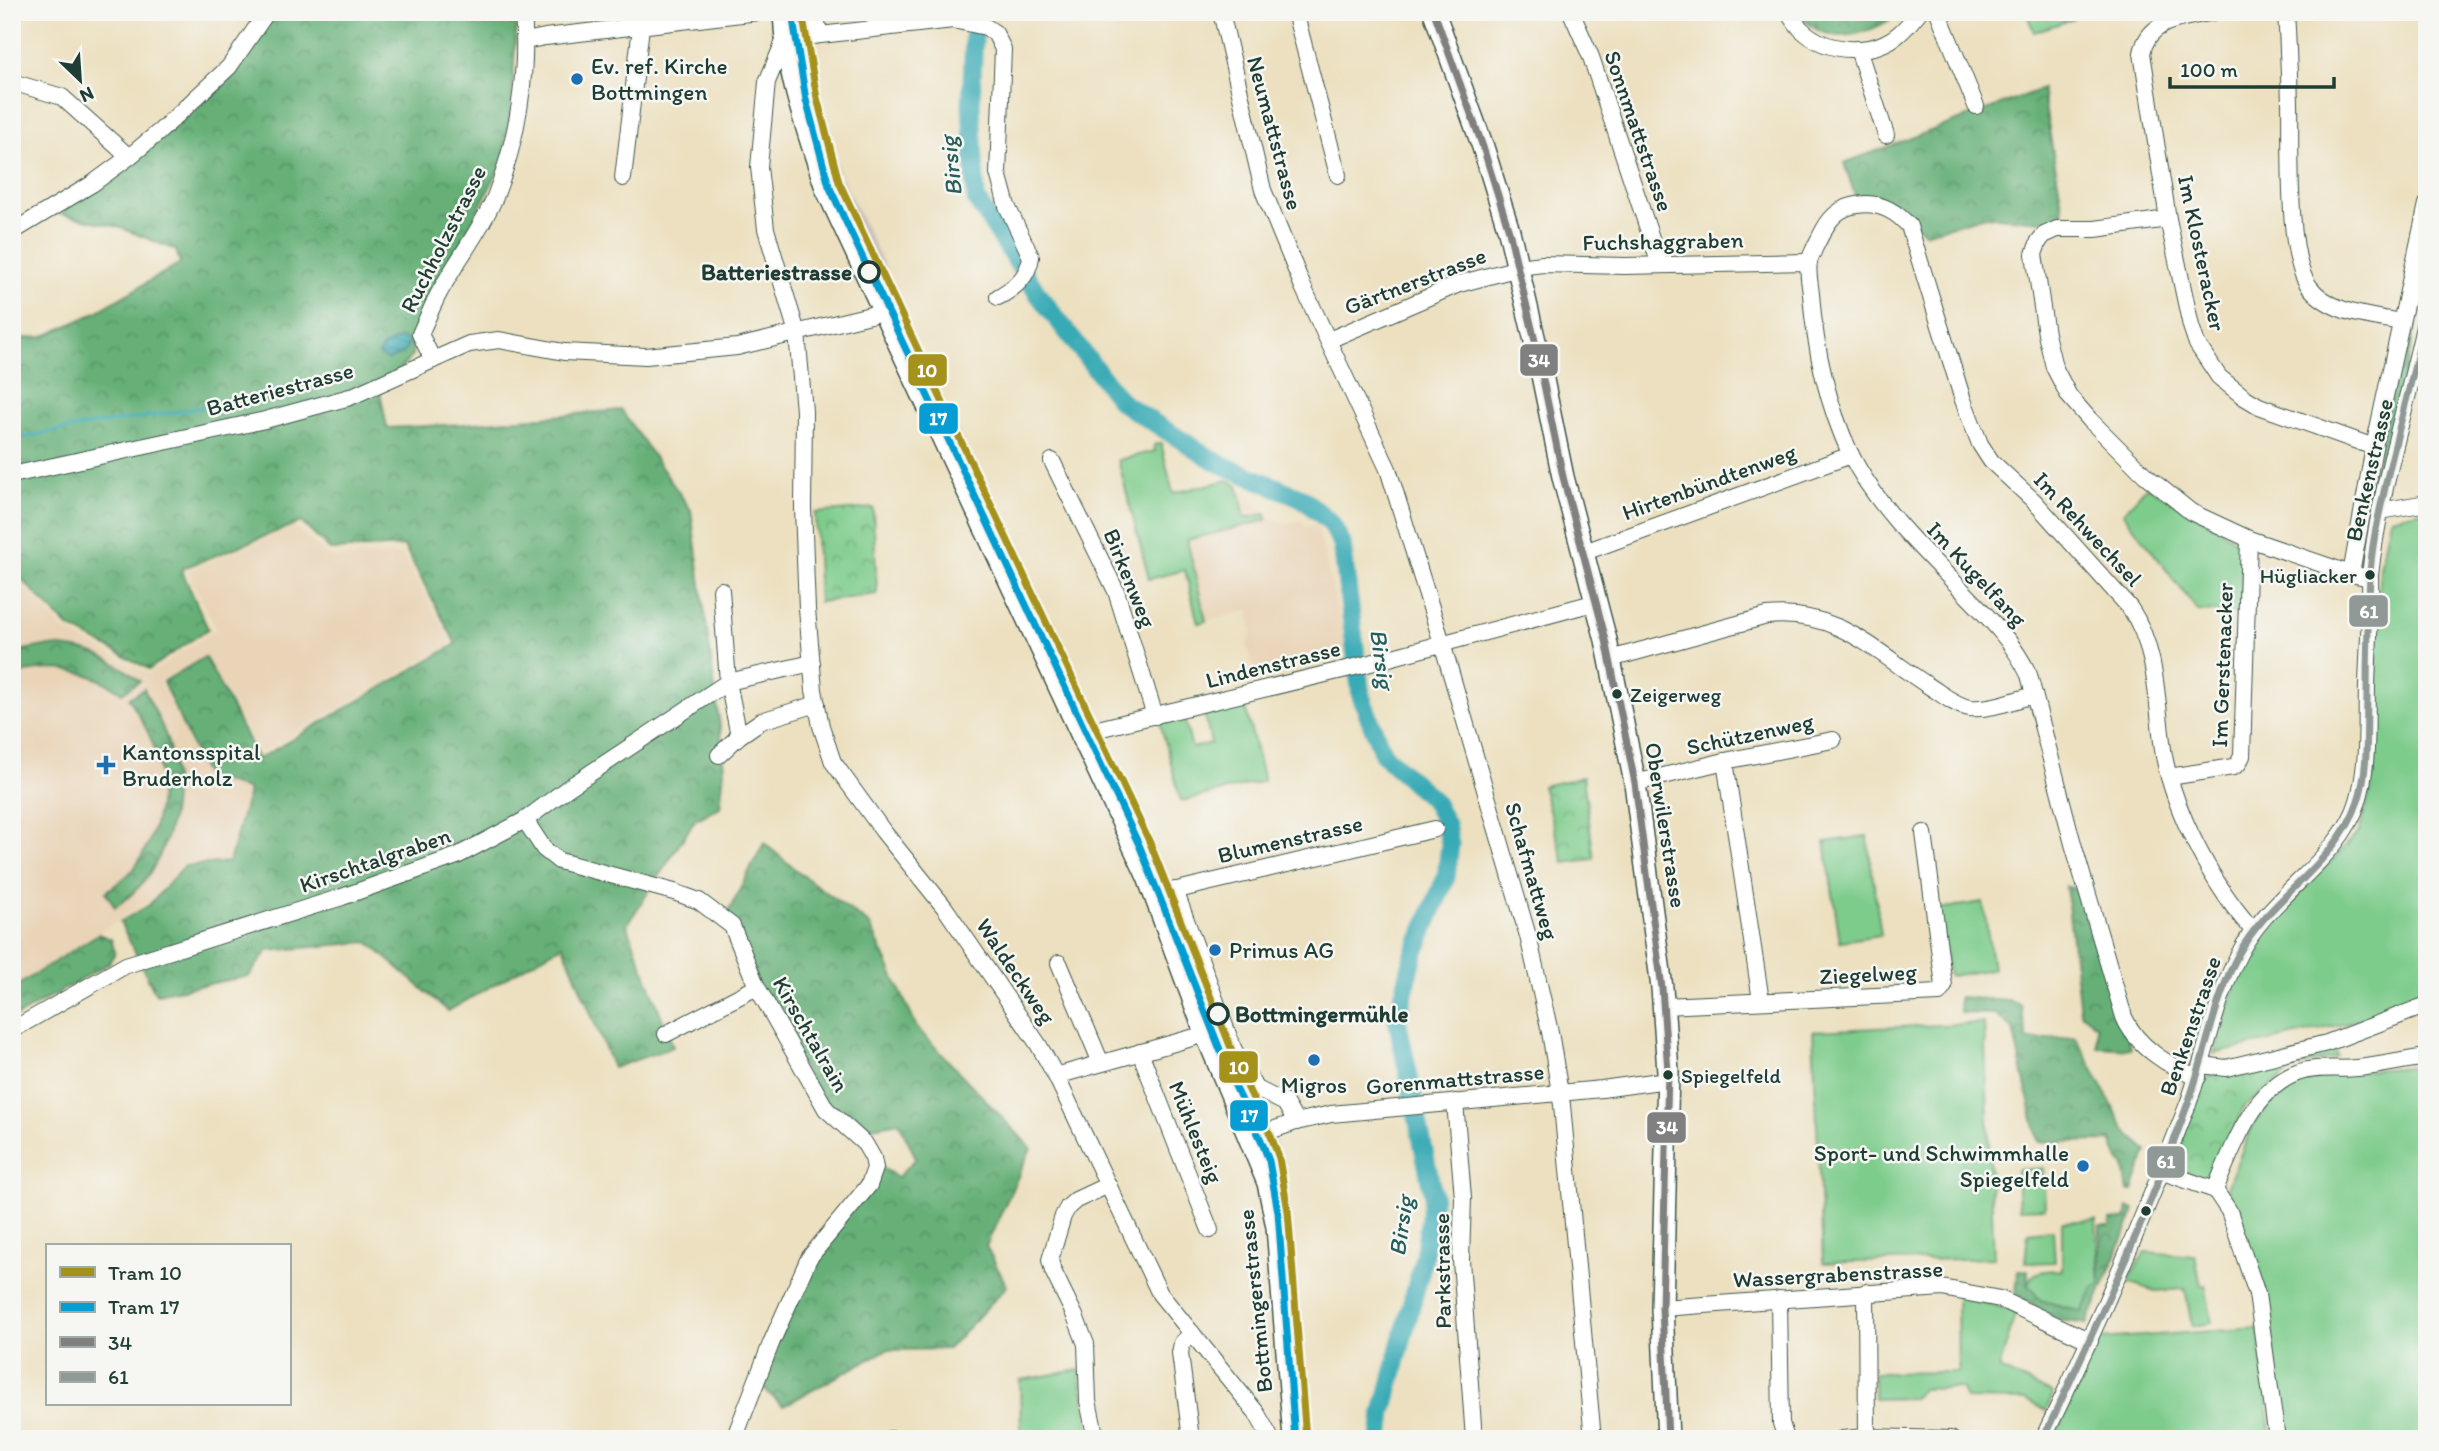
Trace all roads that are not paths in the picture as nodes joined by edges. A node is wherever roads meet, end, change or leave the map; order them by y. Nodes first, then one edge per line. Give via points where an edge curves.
1 (267, 12) edge
2 (523, 12) edge
3 (758, 12) edge
4 (784, 12) edge
5 (814, 12) edge
6 (1221, 12) edge
7 (1295, 12) edge
8 (1434, 12) edge
9 (1571, 12) edge
10 (1788, 12) edge
11 (1919, 12) edge
12 (1938, 12) edge
13 (2213, 12) edge
14 (2286, 12) edge
15 (700, 15) edge
16 (921, 18) edge
17 (641, 27) junction
18 (820, 34) junction
19 (785, 39) junction
20 (525, 41) junction
21 (1858, 49) junction
22 (12, 82) edge
23 (1976, 106) dead end
24 (1886, 135) dead end
25 (129, 157) junction
26 (1338, 175) dead end
27 (623, 178) dead end
28 (2427, 204) edge
29 (1843, 208) joint
30 (2168, 219) junction
31 (12, 232) edge
32 (1808, 262) junction
33 (1660, 265) junction
34 (1518, 268) junction
35 (998, 297) dead end
36 (883, 312) junction
37 (2427, 313) edge
38 (2402, 322) junction
39 (797, 333) junction
40 (1329, 340) junction
41 (433, 359) junction
42 (2421, 368) edge
43 (2374, 447) junction
44 (1851, 455) junction
45 (1052, 461) dead end
46 (12, 475) edge
47 (2427, 503) edge
48 (2380, 511) junction
49 (2249, 539) junction
50 (1582, 553) junction
51 (2351, 573) junction
52 (2371, 578) junction
53 (721, 590) dead end
54 (1597, 602) junction
55 (1442, 643) junction
56 (1610, 659) junction
57 (812, 663) junction
58 (728, 682) junction
59 (2034, 695) junction
60 (817, 704) junction
61 (1156, 716) junction
62 (1081, 735) junction
63 (739, 736) junction
64 (1833, 740) dead end
65 (719, 755) dead end
66 (1725, 761) junction
67 (2169, 777) junction
68 (1635, 783) junction
69 (525, 820) junction
70 (1435, 829) dead end
71 (1924, 833) dead end
72 (1165, 892) junction
73 (2253, 930) junction
74 (1059, 963) dead end
75 (757, 987) junction
76 (1761, 1001) junction
77 (2427, 1005) edge
78 (1664, 1006) junction
79 (12, 1030) edge
80 (666, 1034) dead end
81 (1206, 1034) junction
82 (1140, 1052) junction
83 (2427, 1057) edge
84 (1101, 1063) junction
85 (2200, 1071) junction
86 (1056, 1076) junction
87 (1667, 1080) junction
88 (1560, 1092) junction
89 (1455, 1102) junction
90 (1296, 1122) junction
91 (1249, 1138) junction
92 (2161, 1171) junction
93 (1108, 1185) junction
94 (2215, 1190) junction
95 (1210, 1230) dead end
96 (1868, 1292) junction
97 (1780, 1299) junction
98 (1662, 1308) junction
99 (1192, 1334) junction
100 (2090, 1341) junction
101 (1867, 1438) edge
102 (734, 1439) edge
103 (889, 1439) edge
104 (941, 1439) edge
105 (1096, 1439) edge
106 (1191, 1439) edge
107 (1271, 1439) edge
108 (1294, 1439) edge
109 (1474, 1439) edge
110 (1592, 1439) edge
111 (1668, 1439) edge
112 (1786, 1439) edge
113 (1842, 1439) edge
114 (1951, 1439) edge
115 (2043, 1439) edge
116 (2277, 1439) edge

1 - 25 street via 224,72
2 - 20 street, Ruchholzstrasse
3 - 15 street
4 - 19 main road, Bottmingerstrasse
5 - 18 street
6 - 40 street, Neumattstrasse via 1263,190
7 - 26 street
8 - 34 main road, Oberwilerstrasse via 1483,147
9 - 33 street, Sonnmattstrasse via 1591,57
10 - 21 street via 1814,38 1834,47
11 - 21 street via 1900,33
12 - 23 street
13 - 30 street, Im Klosteracker via 2163,24 2147,35 2142,52
14 - 38 street via 2292,197 2301,270 2309,286 2344,310
15 - 17 street
16 - 18 street
16 - 35 street via 986,27 1003,49 998,173 1007,206 1031,257 1016,287
17 - 20 street
17 - 27 street
18 - 19 street
19 - 36 main road, Bottmingerstrasse via 826,188
19 - 39 street, Waldeckweg via 767,82 759,162 766,229
20 - 41 street, Ruchholzstrasse via 515,131 494,197 420,334
21 - 24 street
22 - 25 street via 62,97
25 - 31 street
28 - 38 street, Benkenstrasse
29 - 32 street, Im Kugelfang via 1825,225
29 - 67 street, Im Rehwechsel via 1870,204 1887,208 1909,226 1980,444 2140,623 2149,648
30 - 43 street, Im Klosteracker via 2191,326 2219,377 2259,406
30 - 49 street via 2057,229 2039,241 2034,254 2054,367 2074,402 2146,475 2191,512
32 - 33 street, Fuchshaggraben
32 - 44 street, Im Kugelfang via 1826,391
33 - 34 street, Fuchshaggraben
34 - 40 street, Gärtnerstrasse via 1459,284
34 - 50 main road, Oberwilerstrasse
36 - 39 street, Batteriestrasse
36 - 62 main road, Bottmingerstrasse
37 - 42 street, Benkenstrasse
38 - 43 street, Benkenstrasse
39 - 41 street, Batteriestrasse via 737,347 646,356 564,352 499,340 469,344
39 - 57 street, Waldeckweg
40 - 55 street, Schafmattweg via 1385,460
41 - 46 street, Batteriestrasse via 350,397
42 - 48 street, Benkenstrasse
43 - 51 street, Benkenstrasse
44 - 50 street, Hirtenbündtenweg
44 - 59 street, Im Kugelfang via 1874,494 2006,636 2029,675
45 - 61 street, Birkenweg via 1116,591
47 - 48 street
48 - 52 street, Benkenstrasse
49 - 51 street
49 - 67 street, Im Gerstenacker via 2241,761
50 - 54 main road, Oberwilerstrasse
51 - 52 street
52 - 73 street, Benkenstrasse via 2366,764 2357,804 2342,836
53 - 58 street
54 - 55 street, Lindenstrasse
54 - 56 main road, Oberwilerstrasse
55 - 61 street, Lindenstrasse
55 - 88 street, Schafmattweg via 1528,936
56 - 59 street via 1767,616 1794,615 1831,623 1967,708
56 - 68 main road, Oberwilerstrasse
57 - 58 street, Kirschtalgraben
57 - 60 street, Waldeckweg
58 - 63 street
58 - 69 street, Kirschtalgraben
59 - 85 street, Im Kugelfang via 2124,1017 2133,1035 2153,1053 2184,1072
60 - 63 street via 761,721
60 - 86 street, Waldeckweg via 833,762 945,908
61 - 62 street, Lindenstrasse
62 - 72 main road, Bottmingerstrasse
63 - 65 street
64 - 66 street, Schützenweg
66 - 68 street, Schützenweg
66 - 76 street
67 - 73 street, Im Rehwechsel via 2195,842 2236,912
68 - 78 main road, Oberwilerstrasse
69 - 75 street, Kirschtalrain via 544,849 559,861 699,901 732,926
69 - 79 street, Kirschtalgraben via 485,843 418,871 126,964
70 - 72 street, Blumenstrasse
71 - 76 street, Ziegelweg via 1943,990
72 - 81 main road, Bottmingerstrasse
72 - 90 street, Bottmingerstrasse via 1255,1088 1285,1103
73 - 85 street, Benkenstrasse via 2225,987
74 - 84 street
75 - 80 street
75 - 102 street, Kirschtalrain via 826,1109 865,1144 875,1168 869,1185 809,1258
76 - 78 street, Ziegelweg
77 - 85 street via 2327,1043
78 - 87 main road, Oberwilerstrasse
81 - 82 street
81 - 91 main road, Bottmingerstrasse
82 - 84 street
82 - 95 street, Mühlesteig
83 - 94 street via 2354,1069 2308,1070 2280,1082 2248,1116
84 - 86 street
85 - 92 street, Benkenstrasse
86 - 93 street, Waldeckweg
87 - 88 street, Gorenmattstrasse
87 - 98 main road, Oberwilerstrasse
88 - 89 street, Gorenmattstrasse
88 - 110 street, Schafmattweg
89 - 90 street, Gorenmattstrasse via 1331,1114
89 - 109 street, Parkstrasse via 1464,1198 1461,1260
90 - 91 street, Gorenmattstrasse
91 - 108 main road, Bottmingerstrasse via 1275,1213
92 - 94 street
92 - 100 street, Benkenstrasse
93 - 99 street, Waldeckweg via 1160,1294
93 - 105 street via 1068,1207 1050,1260 1086,1344 1088,1401
94 - 116 street via 2229,1211 2258,1294
96 - 97 street, Wassergrabenstrasse
96 - 100 street, Wassergrabenstrasse via 1942,1288 2000,1299
96 - 101 street
97 - 98 street, Wassergrabenstrasse
97 - 112 street via 1781,1423
98 - 111 main road, Oberwilerstrasse
99 - 106 street via 1182,1343 1180,1353
99 - 107 street, Waldeckweg via 1256,1412
100 - 115 street, Benkenstrasse
101 - 113 street
101 - 114 street
103 - 104 street

